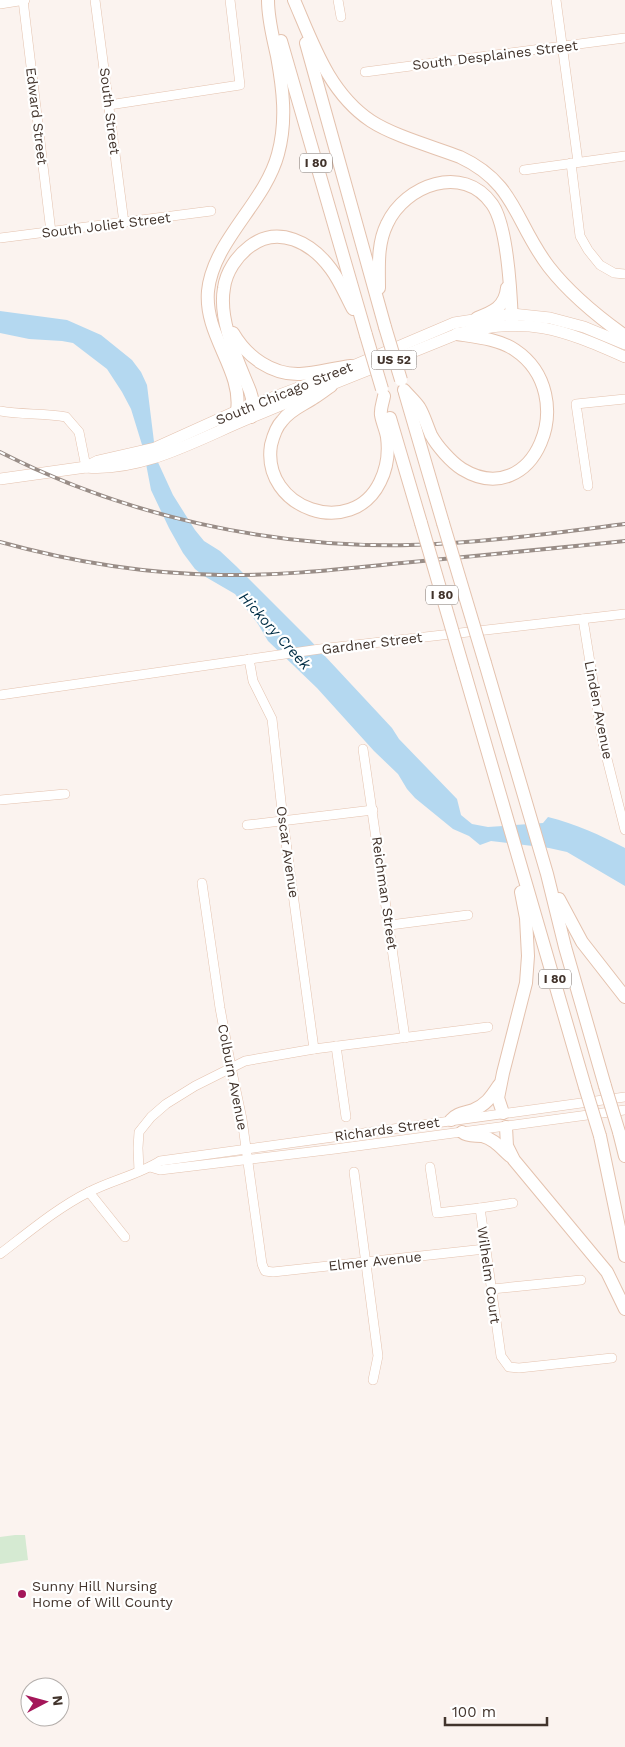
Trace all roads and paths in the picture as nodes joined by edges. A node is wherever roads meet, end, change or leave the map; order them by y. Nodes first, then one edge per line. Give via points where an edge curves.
1 (24, 0) edge
2 (95, 0) edge
3 (230, 0) edge
4 (268, 0) edge
5 (294, 0) edge
6 (338, 0) edge
7 (556, 0) edge
8 (0, 4) edge
9 (340, 17) dead end
10 (625, 38) edge
11 (563, 46) junction
12 (365, 72) dead end
13 (109, 105) junction
14 (625, 156) edge
15 (574, 163) junction
16 (524, 170) dead end
17 (211, 211) dead end
18 (124, 223) junction
19 (51, 232) junction
20 (0, 238) edge
21 (625, 274) edge
22 (508, 280) junction
23 (380, 308) junction
24 (477, 318) junction
25 (512, 319) junction
26 (227, 322) junction
27 (364, 331) junction
28 (457, 334) junction
29 (625, 336) edge
30 (625, 344) edge
31 (625, 357) edge
32 (351, 366) junction
33 (402, 385) junction
34 (331, 386) junction
35 (383, 392) junction
36 (625, 399) edge
37 (0, 411) edge
38 (237, 411) junction
39 (252, 412) junction
40 (179, 443) junction
41 (86, 468) junction
42 (0, 479) edge
43 (588, 486) dead end
44 (625, 614) edge
45 (582, 619) junction
46 (249, 659) junction
47 (0, 695) edge
48 (363, 749) dead end
49 (65, 794) dead end
50 (0, 800) edge
51 (372, 810) junction
52 (283, 820) junction
53 (247, 825) dead end
54 (625, 830) edge
55 (522, 872) junction
56 (547, 874) junction
57 (202, 883) dead end
58 (468, 915) dead end
59 (390, 925) junction
60 (625, 996) edge
61 (488, 1027) dead end
62 (405, 1038) junction
63 (336, 1046) junction
64 (314, 1048) junction
65 (230, 1068) junction
66 (501, 1081) junction
67 (625, 1097) edge
68 (625, 1110) edge
69 (503, 1113) junction
70 (346, 1117) dead end
71 (451, 1120) junction
72 (506, 1126) junction
73 (462, 1132) junction
74 (247, 1149) junction
75 (625, 1156) edge
76 (248, 1159) junction
77 (514, 1160) junction
78 (150, 1167) junction
79 (430, 1168) dead end
80 (139, 1171) junction
81 (354, 1172) dead end
82 (89, 1192) junction
83 (513, 1203) dead end
84 (480, 1208) junction
85 (125, 1237) dead end
86 (485, 1249) junction
87 (0, 1254) edge
88 (625, 1256) edge
89 (365, 1262) junction
90 (265, 1271) joint
91 (581, 1280) dead end
92 (492, 1289) junction
93 (625, 1309) edge
94 (612, 1358) dead end
95 (373, 1380) dead end

1 - 8 street
1 - 19 street, Edward Street
2 - 13 street, South Street
3 - 13 street via 240,85
4 - 27 highway, I 80
4 - 38 highway via 284,104 281,143 266,183 214,265 208,292 210,322 237,386
5 - 23 highway, I 80
5 - 29 highway via 322,64 350,104 378,125 460,157 489,174 507,194 536,247 557,276 591,310
6 - 9 street
7 - 11 street
10 - 11 street, South Desplaines Street
11 - 12 street, South Desplaines Street
11 - 15 street
13 - 18 street, South Street
14 - 15 street
15 - 16 street
15 - 21 street via 580,236 600,265 614,273
17 - 18 street, South Joliet Street
18 - 19 street, South Joliet Street
19 - 20 street, South Joliet Street
22 - 23 highway via 497,211 481,192 467,184 443,182 409,196 386,224 378,264
22 - 24 highway via 506,295 499,308
22 - 25 highway
23 - 33 highway, I 80, bridge
24 - 25 main road, South Chicago Street / US 52
24 - 32 main road, South Chicago Street / US 52 via 454,322
25 - 28 main road, South Chicago Street / US 52
25 - 30 main road, South Chicago Street / US 52 via 550,318 584,327
25 - 31 main road, South Chicago Street / US 52 via 580,337
26 - 27 highway via 223,305 230,268 254,243 270,237 288,237 318,254 332,270
26 - 32 highway via 248,355 263,365 300,374
26 - 39 highway via 250,390
27 - 35 highway, I 80, bridge
28 - 33 highway via 495,341 514,349 529,361 539,376 546,393 548,412 546,429 529,462 516,472 491,479 460,468 432,437 420,408
28 - 34 main road, South Chicago Street / US 52
32 - 39 main road, South Chicago Street / US 52
33 - 56 highway, I 80, bridge
34 - 35 highway via 294,409 281,422 272,439 270,455 273,474 280,487 293,500 320,512 338,513 355,508 380,483 386,466 387,448 380,413
34 - 39 main road, South Chicago Street / US 52
35 - 55 highway, I 80, bridge
36 - 43 street via 576,404
37 - 41 street via 66,416 79,432
38 - 39 main road, South Chicago Street / US 52
38 - 40 main road, South Chicago Street / US 52
39 - 40 main road, South Chicago Street / US 52
40 - 41 main road, South Chicago Street / US 52 via 155,448 100,469
41 - 42 main road, South Chicago Street / US 52
44 - 45 street, Gardner Street
45 - 46 street, Gardner Street
45 - 54 street, Linden Avenue via 604,743
46 - 47 street, Gardner Street
46 - 52 street, Oscar Avenue via 253,681 272,720
48 - 51 street, Reichman Street
49 - 50 street
51 - 52 street
51 - 59 street, Reichman Street
52 - 53 street
52 - 64 street, Oscar Avenue
55 - 66 highway via 520,887 528,956 526,983
55 - 88 highway, I 80, bridge via 600,1136
56 - 60 highway via 582,942
56 - 75 highway, I 80, bridge
57 - 65 street, Colburn Avenue
58 - 59 street
59 - 62 street, Reichman Street
61 - 62 street
62 - 63 street
63 - 64 street
63 - 70 street
64 - 65 street via 245,1061
65 - 74 street, Colburn Avenue
65 - 80 street via 166,1104 151,1117 139,1132
66 - 69 highway via 498,1098
66 - 71 highway via 485,1104
67 - 69 street, Richards Street
68 - 72 street, Richards Street
69 - 71 street, Richards Street
69 - 72 street
71 - 74 street, Richards Street
72 - 73 street, Richards Street
72 - 77 highway via 507,1146
73 - 76 street, Richards Street
73 - 77 highway via 493,1141
74 - 76 street, Colburn Avenue
74 - 78 street, Richards Street via 160,1161
76 - 78 street, Richards Street via 160,1170
76 - 90 street, Colburn Avenue
77 - 93 highway via 607,1272
78 - 80 street, Richards Street
79 - 84 street, Wilhelm Court via 437,1213
80 - 82 street, Richards Street
81 - 89 street
82 - 85 street
82 - 87 street, Richards Street via 66,1204
83 - 84 street
84 - 86 street, Wilhelm Court
86 - 89 street, Elmer Avenue
86 - 92 street, Wilhelm Court
89 - 90 street, Elmer Avenue
89 - 95 street via 378,1356
91 - 92 street
92 - 94 street, Wilhelm Court via 501,1356 509,1367

